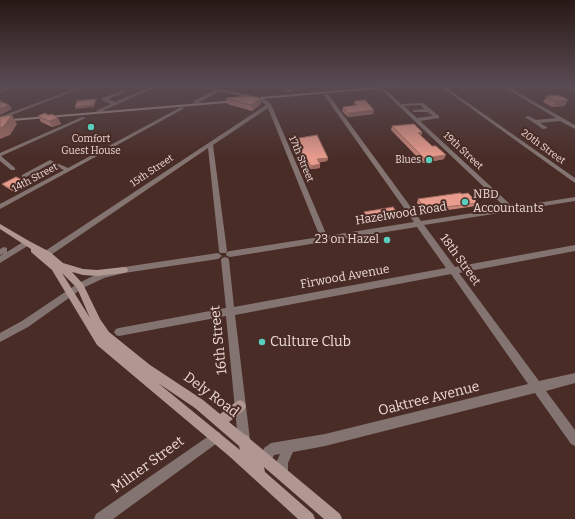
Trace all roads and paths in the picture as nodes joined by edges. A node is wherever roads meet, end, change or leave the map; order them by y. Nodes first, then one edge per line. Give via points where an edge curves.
1 (20, 110) edge
2 (92, 110) edge
3 (106, 110) edge
4 (179, 110) edge
5 (260, 110) edge
6 (270, 110) edge
7 (337, 110) edge
8 (406, 110) edge
9 (426, 110) edge
10 (429, 110) edge
11 (476, 110) edge
12 (546, 110) edge
13 (98, 111) joint
14 (416, 111) dead end
15 (2, 117) edge
16 (527, 117) dead end
17 (84, 118) dead end
18 (561, 119) junction
19 (416, 120) junction
20 (535, 122) junction
21 (575, 127) edge
22 (545, 128) dead end
23 (210, 144) junction
24 (0, 155) edge
25 (0, 158) edge
26 (13, 169) dead end
27 (69, 170) junction
28 (24, 176) dead end
29 (575, 181) edge
30 (575, 200) edge
31 (0, 207) edge
32 (512, 209) junction
33 (419, 224) junction
34 (0, 226) edge
35 (326, 239) junction
36 (26, 243) junction
37 (575, 248) edge
38 (224, 255) junction
39 (44, 256) junction
40 (0, 260) edge
41 (60, 265) junction
42 (124, 270) junction
43 (453, 270) junction
44 (80, 286) junction
45 (70, 293) junction
46 (230, 311) junction
47 (119, 332) dead end
48 (0, 338) edge
49 (575, 378) edge
50 (537, 388) junction
51 (240, 406) junction
52 (220, 421) junction
53 (216, 437) junction
54 (244, 440) junction
55 (575, 440) edge
56 (289, 447) junction
57 (266, 459) junction
58 (282, 473) junction
59 (278, 492) junction
60 (101, 519) edge
61 (308, 519) edge
62 (336, 519) edge

1 - 15 street
2 - 15 main road
3 - 13 main road
4 - 27 street, 14th Street
5 - 23 street, 15th Street
6 - 35 street, 17th Street
7 - 33 street, 18th Street
8 - 19 street, 19th Street
9 - 14 street
10 - 19 street via 437,117
11 - 29 street, 20th Street
12 - 18 street
13 - 15 main road
16 - 20 street
17 - 24 street
18 - 20 street
18 - 21 street
19 - 32 street, 19th Street
20 - 22 street
23 - 38 street, 16th Street
23 - 39 street, 15th Street
25 - 26 street
27 - 28 street via 50,162
27 - 31 street, 14th Street
30 - 32 street, Hazelwood Road
32 - 33 street, Hazelwood Road
33 - 35 street, Hazelwood Road
33 - 43 street, 18th Street
34 - 36 main road
35 - 38 street, Hazelwood Road
36 - 39 main road
36 - 40 street
37 - 43 street, Firwood Avenue
38 - 42 street, Hazelwood Road
38 - 46 street, 16th Street
39 - 41 main road, Dely Road
39 - 45 main road
41 - 42 main road via 82,272
41 - 44 main road, Dely Road
42 - 44 street, Hazelwood Road
43 - 46 street, Firwood Avenue
43 - 50 street, 18th Street
44 - 45 street, Hazelwood Road
44 - 52 main road, Dely Road via 106,335 146,369
45 - 48 street, Hazelwood Road
45 - 53 main road via 100,342
46 - 47 street, Firwood Avenue
46 - 51 street, 16th Street
49 - 50 street, Oaktree Avenue
50 - 55 street, 18th Street
50 - 56 street, Oaktree Avenue
51 - 52 main road
51 - 54 street, 16th Street
52 - 54 main road, Dely Road
53 - 59 main road
53 - 60 street, Milner Street
54 - 57 main road, Dely Road
54 - 59 main road via 247,455
56 - 57 street, Oaktree Avenue via 272,449
56 - 58 street via 284,455
57 - 58 main road, Dely Road
58 - 62 main road, Dely Road
59 - 61 main road

